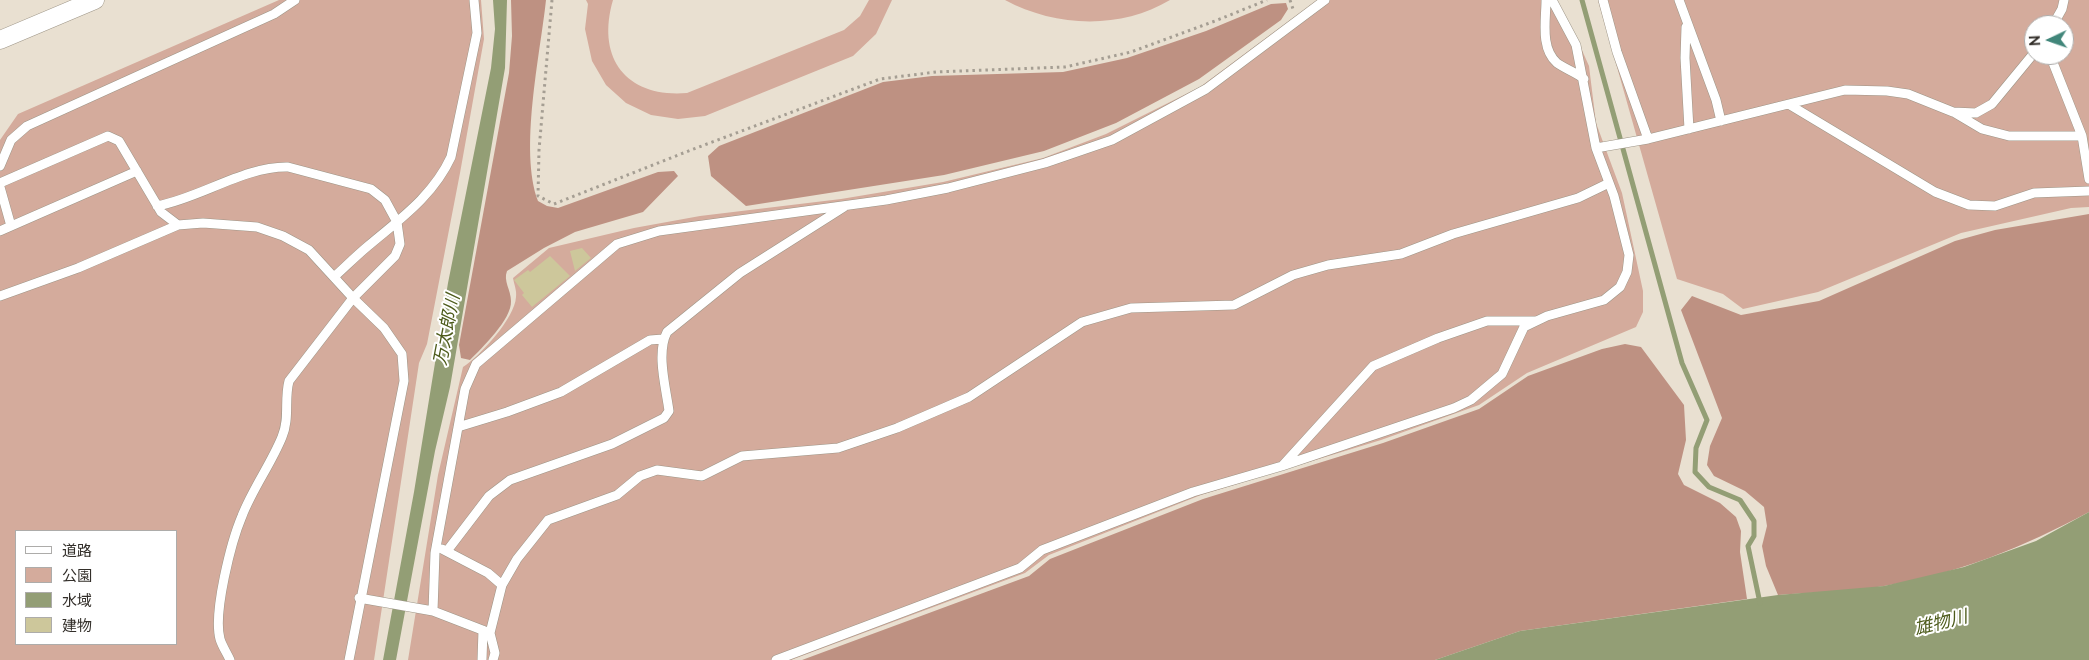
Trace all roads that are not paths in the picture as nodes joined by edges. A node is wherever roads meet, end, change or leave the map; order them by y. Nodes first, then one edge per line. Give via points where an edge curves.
1 (95, 0) edge
2 (295, 0) edge
3 (474, 0) edge
4 (1325, 0) edge
5 (1546, 0) edge
6 (1552, 0) edge
7 (1603, 0) edge
8 (1678, 0) edge
9 (2064, 0) edge
10 (2059, 15) edge
11 (1686, 22) junction
12 (0, 40) edge
13 (2024, 65) edge
14 (2054, 65) edge
15 (1584, 79) junction
16 (1790, 105) junction
17 (1954, 112) junction
18 (1720, 122) junction
19 (1688, 129) junction
20 (2082, 136) junction
21 (1648, 139) junction
22 (1598, 148) junction
23 (0, 166) edge
24 (137, 172) junction
25 (2089, 179) edge
26 (0, 183) edge
27 (1609, 183) junction
28 (0, 187) edge
29 (2089, 191) edge
30 (158, 206) junction
31 (845, 206) junction
32 (397, 222) junction
33 (178, 225) junction
34 (11, 226) junction
35 (0, 231) edge
36 (334, 277) junction
37 (0, 296) edge
38 (353, 298) junction
39 (1538, 321) junction
40 (663, 339) junction
41 (458, 427) junction
42 (1282, 466) junction
43 (436, 547) junction
44 (446, 551) junction
45 (502, 585) junction
46 (360, 598) junction
47 (432, 611) junction
48 (486, 631) junction
49 (230, 660) edge
50 (349, 660) edge
51 (482, 660) edge
52 (493, 660) edge
53 (776, 660) edge

1 - 12 street
2 - 23 lane via 274,14 26,126 11,140
3 - 32 lane via 477,33 451,157 443,175 415,208
4 - 31 lane via 1206,90 1112,140 1045,163 948,188
5 - 15 lane via 1548,51 1558,64
6 - 15 lane via 1576,45
7 - 21 lane via 1617,52
8 - 11 lane
9 - 10 lane
11 - 18 lane via 1716,100
11 - 19 lane via 1684,58
13 - 17 lane via 1992,104 1976,113
14 - 20 lane
15 - 22 lane
16 - 17 lane via 1845,90 1887,91 1908,94
16 - 18 lane
16 - 29 lane via 1935,192 1969,205 1995,206 2034,193
17 - 20 lane via 1982,129 2009,136
18 - 19 lane
19 - 21 lane
20 - 25 lane
21 - 22 lane
22 - 27 lane
24 - 26 lane via 119,142 108,136
24 - 30 lane
24 - 34 lane
27 - 39 lane via 1630,255 1620,287 1604,300
27 - 45 lane via 1578,198 1453,234 1401,254 1293,274 1234,306 1131,308 1082,322 969,397 897,428 838,448 742,456 702,476 658,470 640,476 617,495 548,520 517,559
28 - 34 lane
30 - 32 lane via 180,202 275,166 371,190 385,200
30 - 33 lane
31 - 40 lane via 740,273 667,332
31 - 41 lane via 659,231 617,244 476,364 465,389
32 - 36 lane
32 - 38 lane via 400,244 395,256
33 - 36 lane via 203,223 258,227 309,250
33 - 37 lane via 78,268
34 - 35 lane
36 - 38 lane
38 - 46 lane via 384,328 402,354 404,381
38 - 49 lane via 289,381 288,420 242,516 219,611 220,638
39 - 42 lane via 1524,327 1502,374 1471,400
39 - 42 lane via 1487,321 1374,366
40 - 41 lane via 650,340 562,392
40 - 44 lane via 669,411 664,418 612,444 510,480 489,496
41 - 43 lane
42 - 53 lane via 1193,492 1042,550 1020,568
43 - 44 lane
43 - 47 lane
44 - 45 lane via 488,573
45 - 48 lane
46 - 47 lane
46 - 50 lane
47 - 48 lane
48 - 51 lane
48 - 52 lane via 495,653

